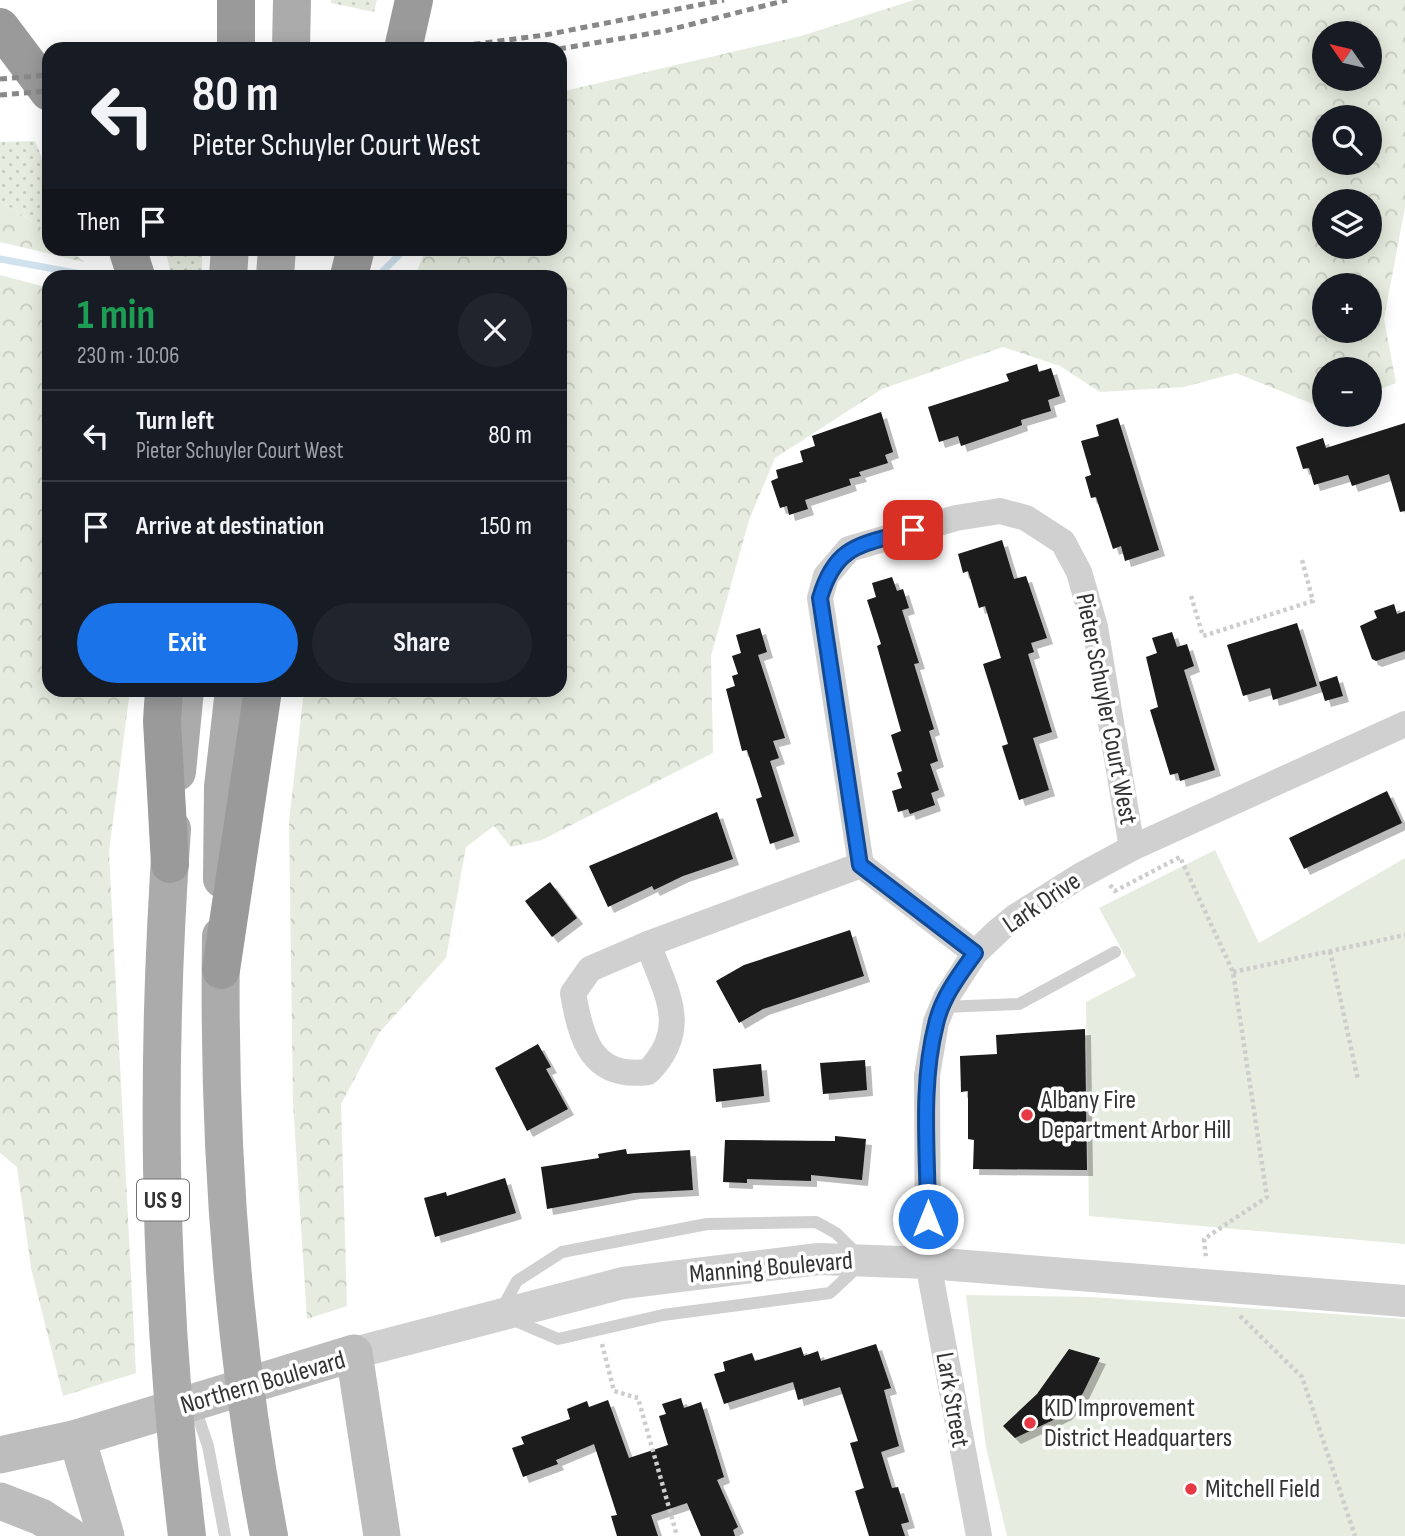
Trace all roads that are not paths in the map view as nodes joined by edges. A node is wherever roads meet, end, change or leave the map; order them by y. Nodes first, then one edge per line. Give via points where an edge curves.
1 (236, 0) edge
2 (251, 0) edge
3 (292, 0) edge
4 (414, 0) edge
5 (0, 27) edge
6 (236, 42) edge
7 (248, 42) edge
8 (291, 42) edge
9 (405, 42) edge
10 (42, 83) edge
11 (164, 697) edge
12 (184, 697) edge
13 (233, 697) edge
14 (262, 697) edge
15 (1405, 724) edge
16 (1132, 848) junction
17 (170, 864) junction
18 (860, 865) junction
19 (648, 944) junction
20 (1115, 952) dead end
21 (975, 953) junction
22 (221, 970) junction
23 (942, 1007) junction
24 (864, 1261) junction
25 (928, 1264) junction
26 (1405, 1301) edge
27 (499, 1314) junction
28 (165, 1318) junction
29 (339, 1358) junction
30 (77, 1438) junction
31 (253, 1439) junction
32 (0, 1455) edge
33 (0, 1501) edge
34 (70, 1536) edge
35 (106, 1536) edge
36 (187, 1536) edge
37 (225, 1536) edge
38 (269, 1536) edge
39 (289, 1536) edge
40 (382, 1536) edge
41 (979, 1536) edge

1 - 6 highway
2 - 7 main road
3 - 8 main road
4 - 9 highway
5 - 10 highway
11 - 17 highway
12 - 17 main road, US 9
13 - 22 main road, US 9 via 223,787
14 - 22 highway
15 - 16 street, Lark Drive
16 - 18 street, Pieter Schuyler Court West via 1095,627 1079,572 1063,542 1026,518 1000,511 956,518 849,549 826,576 820,598
16 - 21 street, Lark Drive via 1014,917
17 - 28 main road, US 9 / US 9 via 162,1098
18 - 19 street
18 - 21 street
19 - 19 street via 590,969 573,993 585,1043 616,1072 649,1072 671,1042 674,1015
20 - 23 lane via 1020,1004
21 - 23 street, Lark Drive
22 - 31 main road, US 9 via 225,1180
23 - 25 street, Lark Drive via 928,1075
24 - 25 street, Manning Boulevard
24 - 27 street, Manning Boulevard via 819,1259 623,1283
24 - 27 lane via 830,1293 663,1315 558,1339
24 - 27 lane via 836,1233 816,1222 706,1224 562,1252 517,1281
25 - 26 street, Manning Boulevard
25 - 41 street, Lark Street
27 - 29 street, Manning Boulevard
28 - 36 main road, US 9 / US 9
28 - 37 lane via 208,1446
29 - 30 main road, Northern Boulevard
29 - 40 main road, Northern Boulevard
30 - 32 main road, Northern Boulevard
30 - 35 main road
31 - 38 main road, US 9
31 - 39 main road
33 - 34 main road via 41,1517

